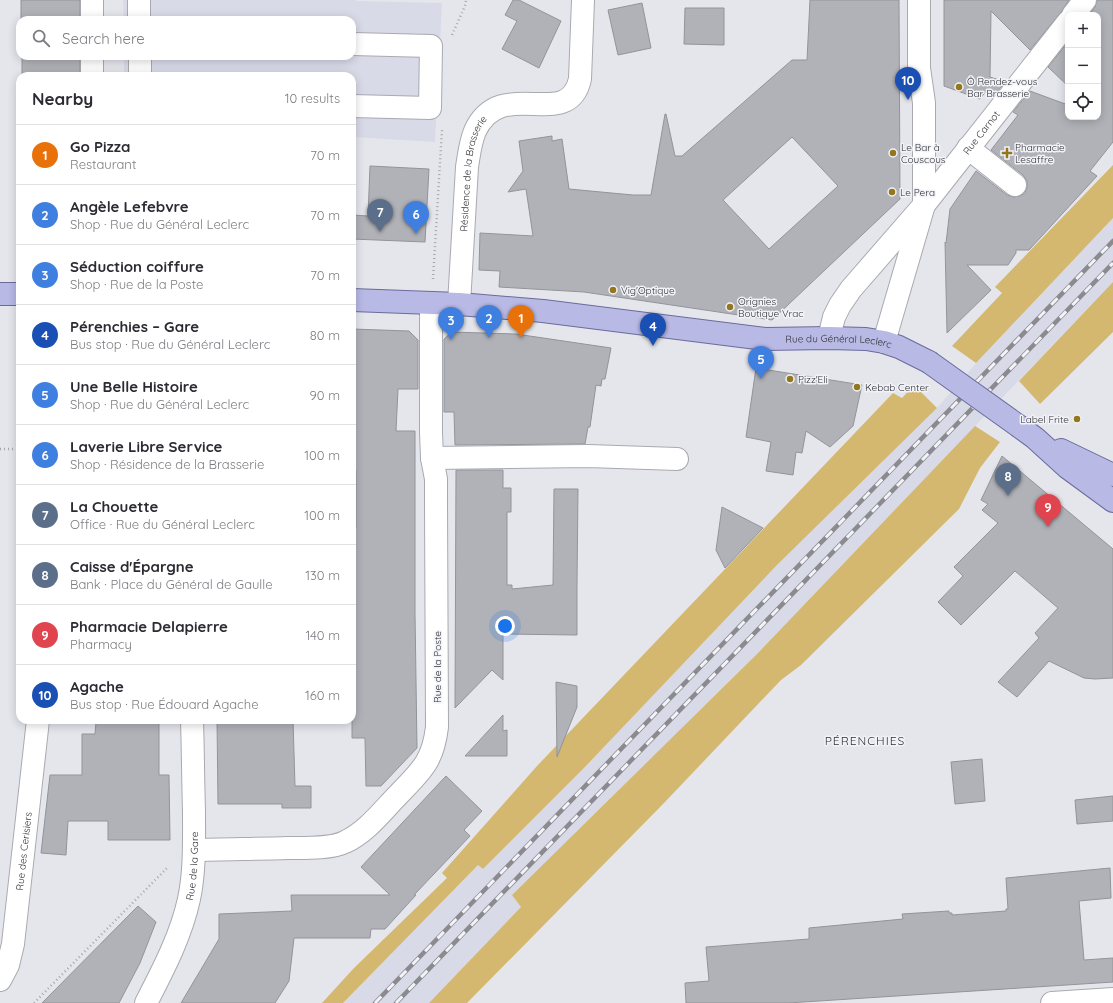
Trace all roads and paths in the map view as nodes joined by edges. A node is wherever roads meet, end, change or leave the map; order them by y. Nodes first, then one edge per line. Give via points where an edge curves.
1 (92, 0) edge
2 (139, 0) edge
3 (466, 0) edge
4 (584, 0) edge
5 (919, 0) edge
6 (1085, 0) edge
7 (1075, 12) edge
8 (92, 16) edge
9 (139, 16) edge
10 (1065, 26) edge
11 (450, 38) dead end
12 (356, 44) edge
13 (92, 60) edge
14 (140, 60) edge
15 (92, 72) edge
16 (140, 72) edge
17 (356, 106) edge
18 (442, 128) dead end
19 (968, 148) junction
20 (1015, 185) dead end
21 (924, 205) junction
22 (0, 294) edge
23 (16, 294) edge
24 (356, 300) edge
25 (431, 303) junction
26 (459, 304) junction
27 (829, 338) junction
28 (884, 342) junction
29 (1027, 432) junction
30 (0, 449) edge
31 (16, 449) edge
32 (432, 458) junction
33 (677, 459) dead end
34 (1113, 475) edge
35 (1113, 501) edge
36 (38, 724) edge
37 (192, 724) edge
38 (194, 845) junction
39 (0, 980) edge
40 (1113, 999) edge
41 (34, 1003) edge
42 (146, 1003) edge
43 (1052, 1003) edge

1 - 8 street
2 - 9 street
3 - 11 path
4 - 26 street, Résidence de la Brasserie via 580,79 573,96 556,104 502,105 487,115 476,130 470,145 467,167
5 - 21 street via 919,68 924,103
6 - 7 street
10 - 19 street, Rue Carnot
12 - 17 street via 431,46 430,108
13 - 15 street
14 - 16 street
18 - 25 path
19 - 20 street
19 - 21 street, Rue Carnot
21 - 27 street, Rue Carnot via 851,289 834,318
21 - 28 street, Rue Carnot
22 - 23 main road
24 - 25 main road, Rue du Général Leclerc
25 - 26 main road, Rue du Général Leclerc
25 - 32 street, Rue de la Poste
26 - 27 main road, Rue du Général Leclerc via 543,310 765,339
27 - 28 main road, Rue du Général Leclerc
28 - 29 main road, Rue du Général Leclerc, bridge via 914,353 929,362
29 - 34 main road
29 - 35 main road via 1068,468
30 - 31 path
32 - 33 street via 588,456
32 - 38 street, Rue de la Poste via 436,479 437,727 429,759 376,818 357,836 344,843 322,847
36 - 39 street, Rue des Cerisiers via 13,944 8,965
37 - 38 street, Rue de la Gare
38 - 41 path
38 - 42 street, Rue de la Gare via 189,900 178,937
40 - 43 street

